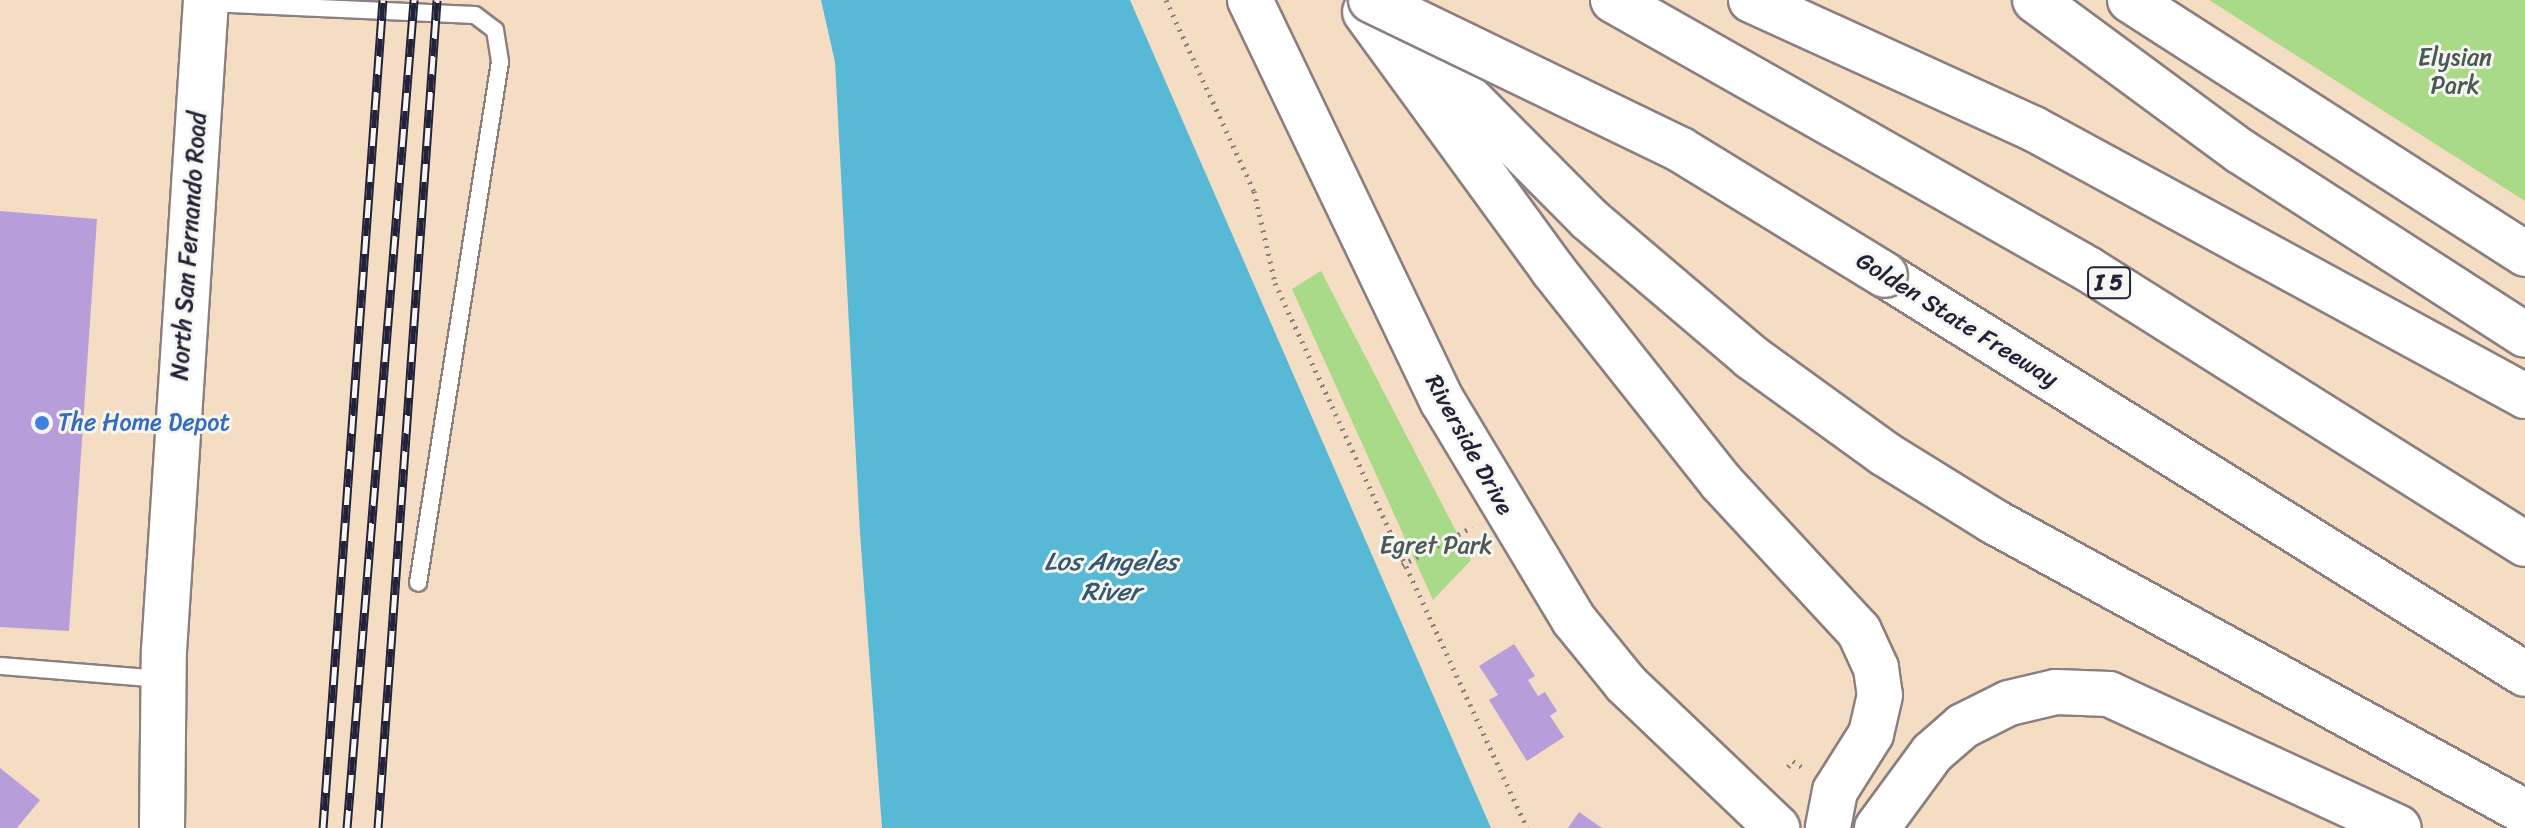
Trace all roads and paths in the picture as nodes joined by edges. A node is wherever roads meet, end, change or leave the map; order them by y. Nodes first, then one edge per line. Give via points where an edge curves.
1 (1166, 0) edge
2 (1250, 0) edge
3 (1357, 0) edge
4 (1371, 0) edge
5 (1387, 0) edge
6 (1613, 0) edge
7 (1751, 0) edge
8 (2035, 0) edge
9 (2130, 0) edge
10 (206, 1) edge
11 (2525, 254) edge
12 (2525, 335) edge
13 (2525, 396) edge
14 (1505, 509) junction
15 (2525, 544) edge
16 (1402, 565) junction
17 (418, 583) dead end
18 (0, 666) edge
19 (2525, 674) edge
20 (164, 679) junction
21 (1793, 761) dead end
22 (1788, 767) dead end
23 (2525, 812) edge
24 (162, 828) edge
25 (1527, 828) edge
26 (1777, 828) edge
27 (1828, 828) edge
28 (1877, 828) edge
29 (2399, 828) edge

1 - 16 path via 1254,191 1275,283
2 - 14 main road, Riverside Drive via 1397,311
3 - 27 main road via 1405,73 1553,270 1721,482 1859,631 1876,668 1880,695 1871,734 1835,791
4 - 19 main road, Golden State Freeway, bridge via 1681,150
5 - 23 main road via 1457,86 1589,219 1751,357 1885,454 1993,521
6 - 15 main road, I 5 via 1685,36 2088,269
7 - 13 main road via 2034,129
8 - 12 main road via 2253,159
9 - 11 main road
10 - 17 lane via 475,15 495,30 500,62
10 - 20 main road, North San Fernando Road
14 - 16 path
14 - 26 main road, Riverside Drive via 1574,620 1626,684
16 - 25 path
18 - 20 lane
20 - 24 main road, North San Fernando Road
21 - 22 path
28 - 29 main road via 1932,753 1963,726 2009,703 2056,692 2109,694

